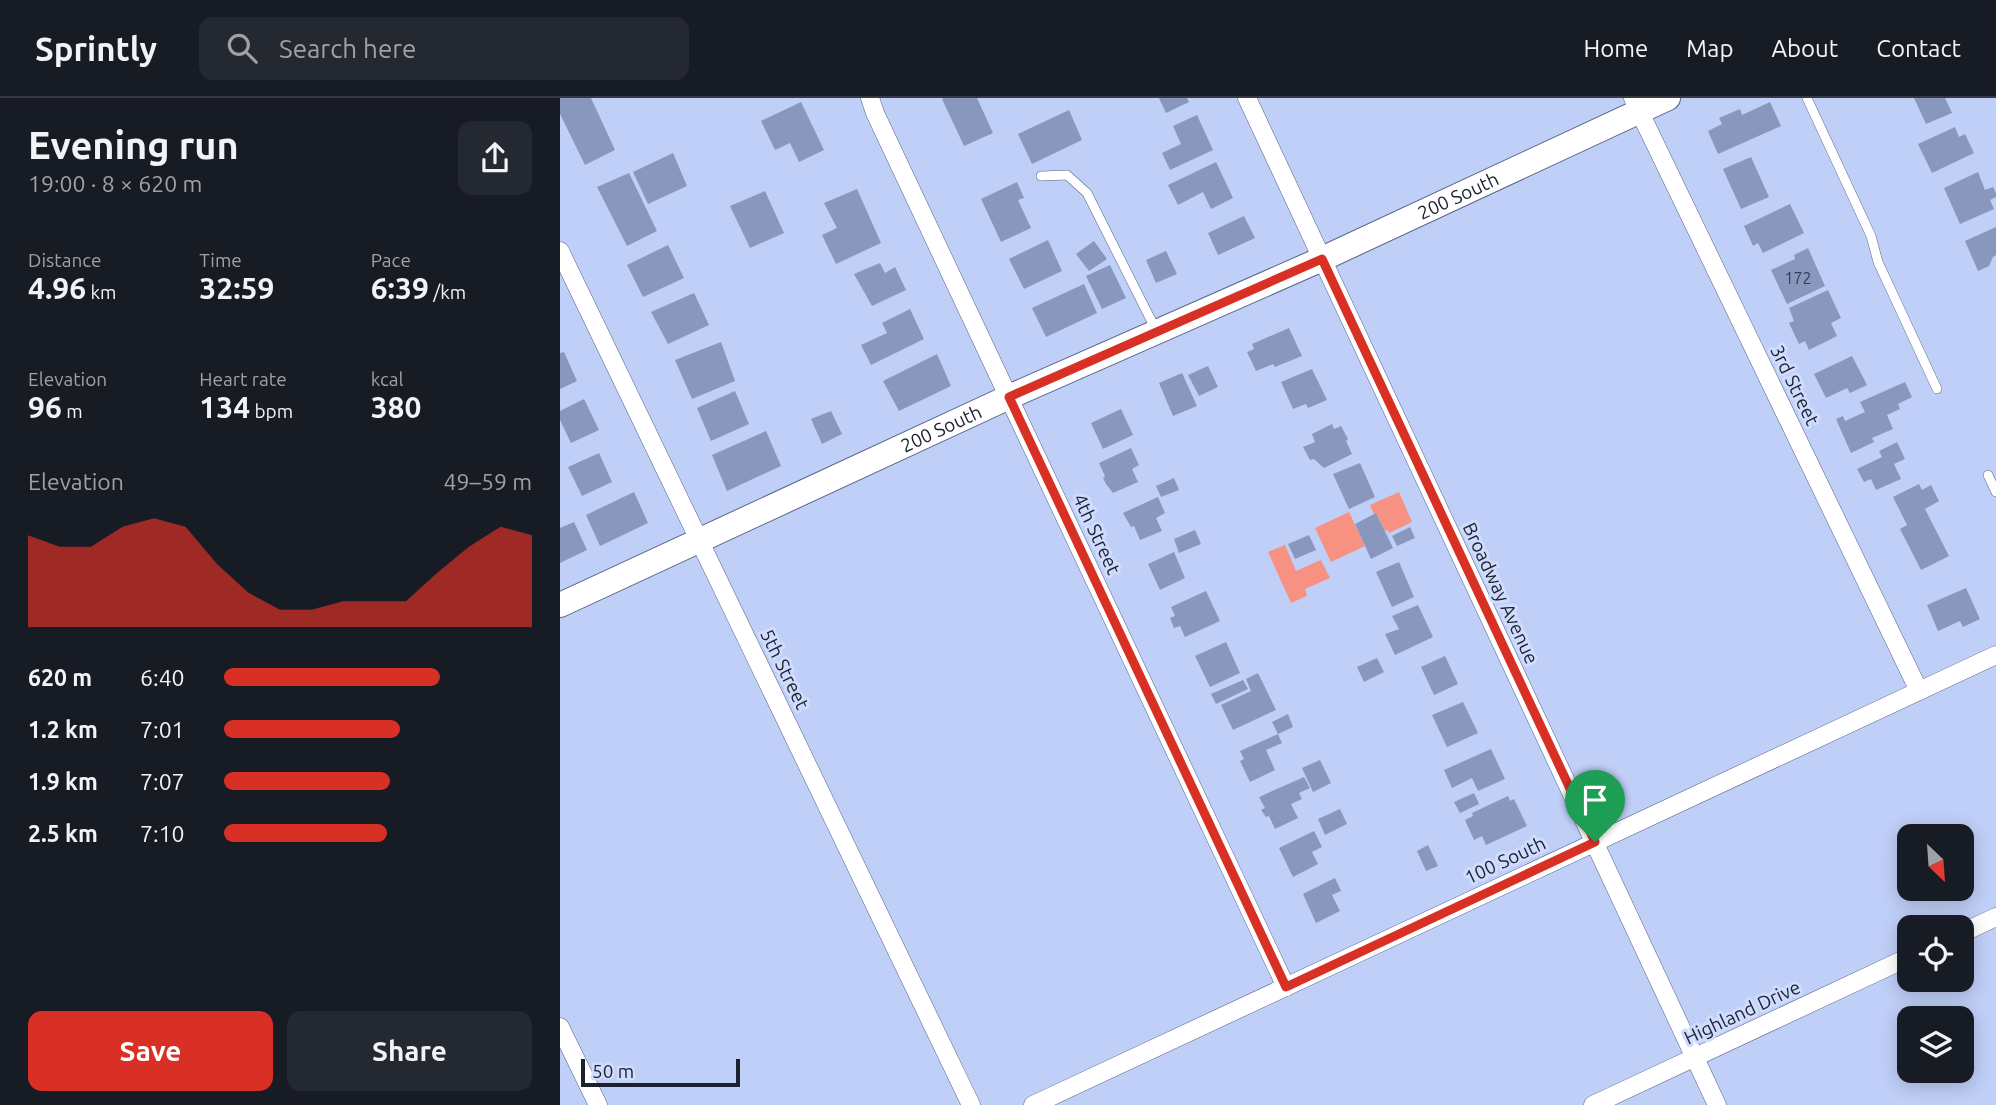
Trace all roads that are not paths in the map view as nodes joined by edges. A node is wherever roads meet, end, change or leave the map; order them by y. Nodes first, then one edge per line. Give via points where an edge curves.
1 (870, 98) edge
2 (1247, 98) edge
3 (1668, 98) edge
4 (1807, 98) edge
5 (1637, 105) edge
6 (1041, 176) dead end
7 (560, 251) edge
8 (1322, 259) junction
9 (1156, 332) junction
10 (1937, 389) dead end
11 (1009, 397) junction
12 (1988, 475) dead end
13 (1996, 492) edge
14 (700, 541) junction
15 (560, 605) edge
16 (1996, 655) edge
17 (1919, 691) junction
18 (1595, 842) junction
19 (1996, 917) edge
20 (1974, 927) edge
21 (1897, 963) edge
22 (1286, 987) junction
23 (560, 1027) edge
24 (1695, 1057) junction
25 (598, 1105) edge
26 (971, 1105) edge
27 (1034, 1105) edge
28 (1593, 1105) edge
29 (1717, 1105) edge

1 - 11 street, 4th Street
2 - 8 street, Broadway Avenue
3 - 5 street, 200 South
4 - 10 lane
5 - 8 street, 200 South
5 - 17 street, 3rd Street
6 - 9 lane via 1067,175 1087,193
7 - 14 street, 5th Street
8 - 9 street, 200 South
8 - 18 street, Broadway Avenue
9 - 11 street, 200 South
11 - 14 street, 200 South
11 - 22 street, 4th Street
12 - 13 lane
14 - 15 street, 200 South
14 - 26 street, 5th Street
16 - 17 street, 100 South
17 - 18 street, 100 South
18 - 22 street, 100 South
18 - 24 street, Broadway Avenue
19 - 20 street
21 - 24 street, Highland Drive
22 - 27 street, 100 South
23 - 25 street
24 - 28 street, Highland Drive
24 - 29 street, Broadway Avenue

